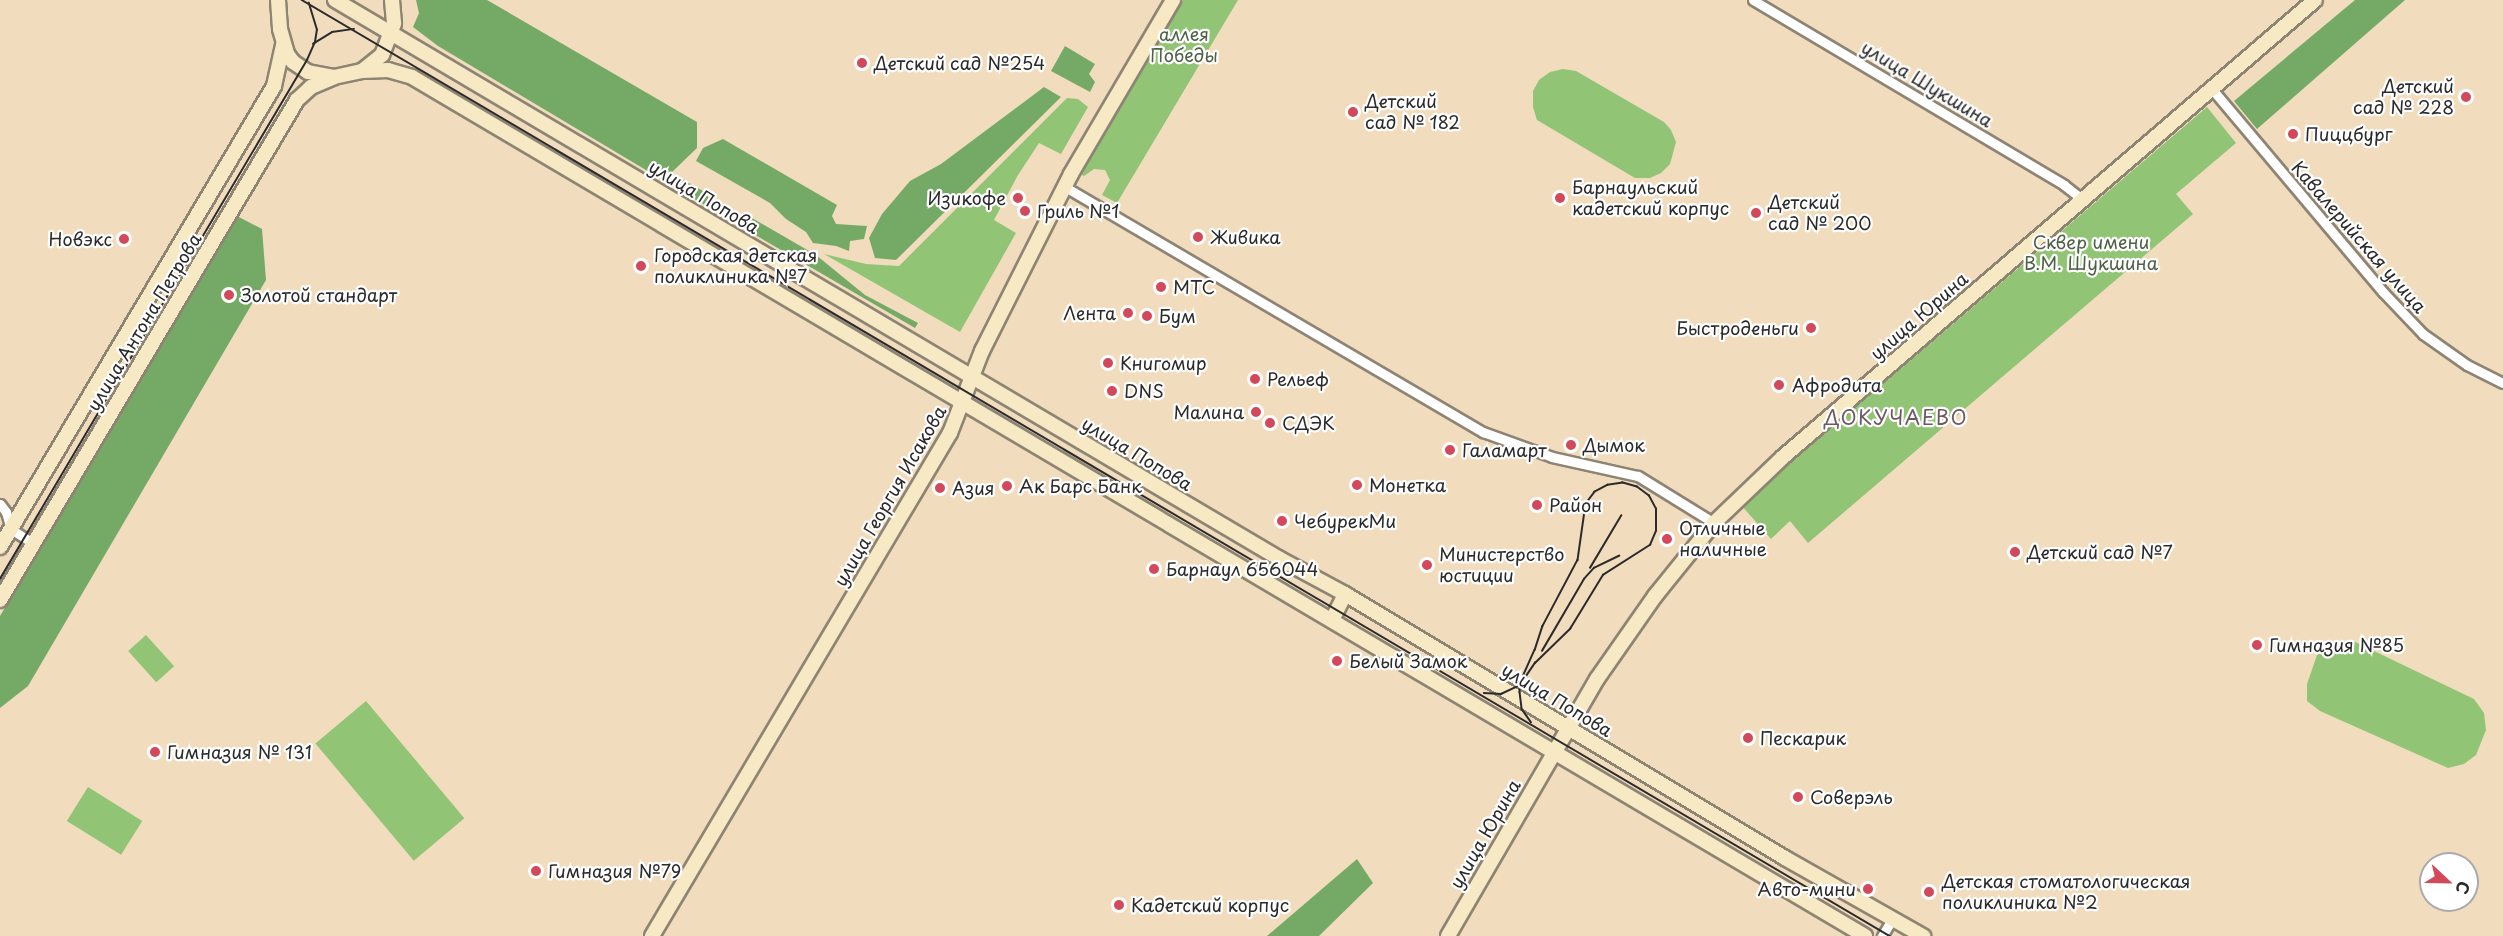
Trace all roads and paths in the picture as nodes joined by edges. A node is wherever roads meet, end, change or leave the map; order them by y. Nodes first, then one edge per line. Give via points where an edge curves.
1 (269, 0) edge
2 (278, 0) edge
3 (335, 0) edge
4 (392, 0) edge
5 (1173, 0) edge
6 (1753, 0) edge
7 (2315, 0) edge
8 (278, 16) junction
9 (392, 34) junction
10 (283, 45) junction
11 (362, 71) junction
12 (334, 77) junction
13 (2212, 89) junction
14 (1065, 187) junction
15 (2082, 200) junction
16 (973, 377) junction
17 (2503, 383) edge
18 (963, 404) junction
19 (0, 504) edge
20 (1714, 522) junction
21 (11, 529) junction
22 (34, 544) junction
23 (0, 547) edge
24 (1345, 594) junction
25 (0, 600) edge
26 (1332, 620) junction
27 (1568, 727) junction
28 (1555, 752) junction
29 (1893, 918) junction
30 (652, 936) edge
31 (1448, 936) edge
32 (1865, 936) edge
33 (1882, 936) edge
34 (1923, 936) edge

1 - 8 main road
2 - 8 main road
3 - 9 main road, улица Попова
4 - 9 main road
5 - 14 main road, улица Георгия Исакова
6 - 15 street, улица Шукшина via 2064,185
7 - 13 main road, улица Юрина
8 - 10 main road
9 - 11 main road via 377,61
9 - 16 main road, улица Попова
10 - 12 main road via 297,65 308,72
10 - 21 main road, улица Антона Петрова via 274,86
11 - 12 main road
11 - 18 main road via 388,70 412,77
12 - 22 main road, улица Антона Петрова via 311,87 297,100
13 - 15 main road, улица Юрина
13 - 17 street, Кавалерийская улица via 2423,334 2466,365
14 - 16 main road, улица Георгия Исакова via 982,351
14 - 20 street via 1483,432 1552,457 1638,476
15 - 20 main road, улица Юрина via 1783,457
16 - 18 main road, улица Георгия Исакова
16 - 24 main road, улица Попова
18 - 26 main road
18 - 30 main road, улица Георгия Исакова via 942,446
19 - 21 street
20 - 27 main road, улица Юрина via 1624,639
21 - 22 street
21 - 23 main road, улица Антона Петрова
22 - 25 main road, улица Антона Петрова
24 - 26 main road
24 - 27 main road, улица Попова
26 - 28 main road
27 - 28 main road, улица Юрина
27 - 29 main road, улица Попова
28 - 31 main road, улица Юрина
28 - 32 main road
29 - 33 street
29 - 34 main road, улица Попова

